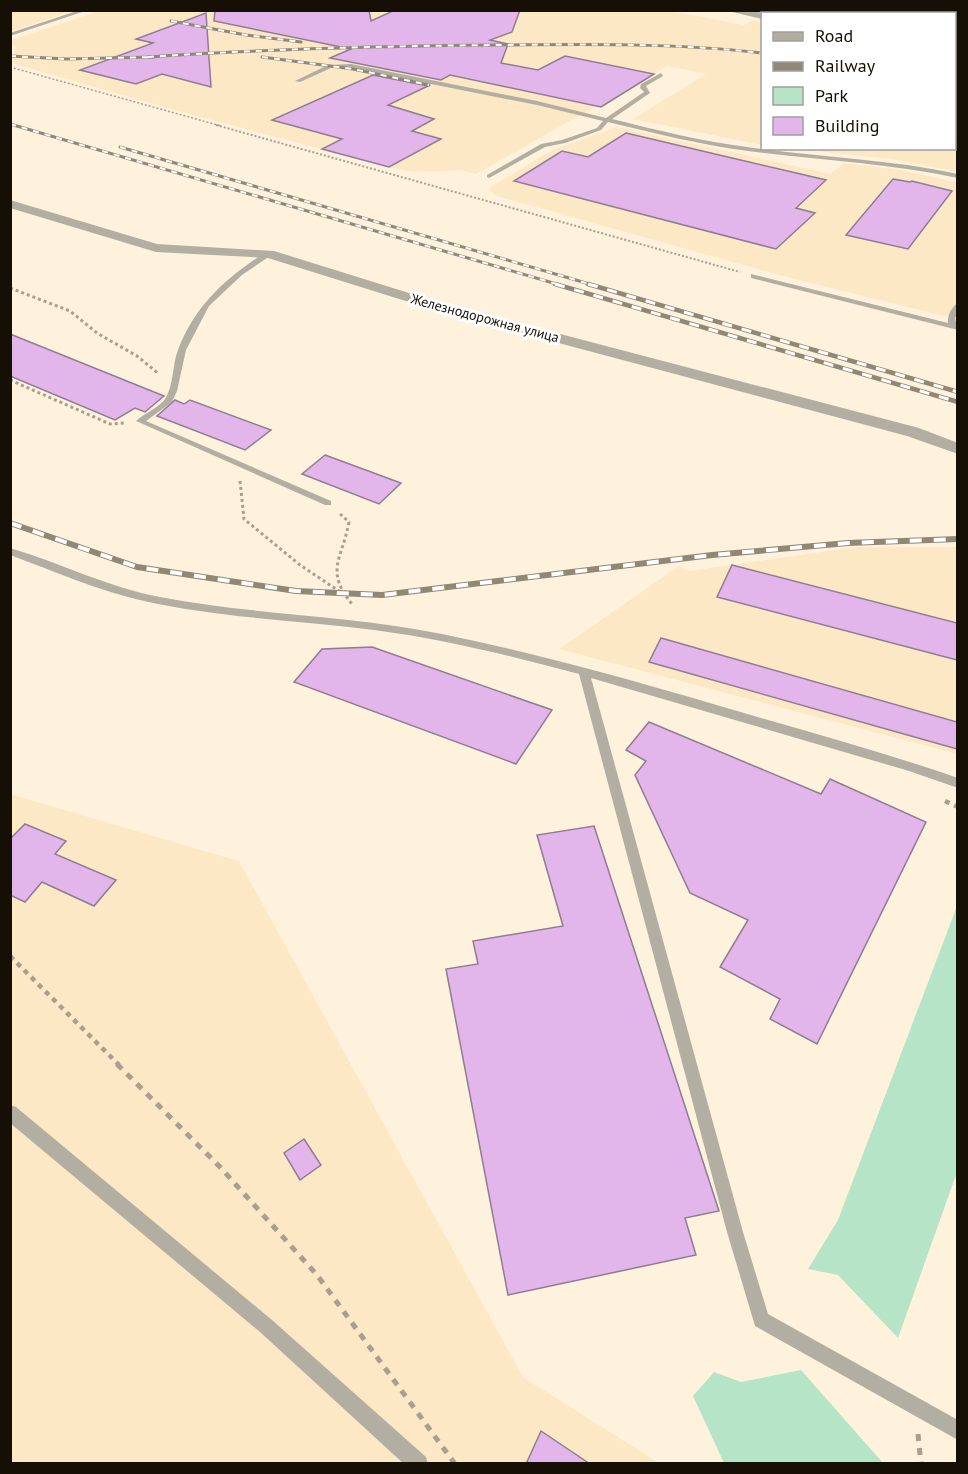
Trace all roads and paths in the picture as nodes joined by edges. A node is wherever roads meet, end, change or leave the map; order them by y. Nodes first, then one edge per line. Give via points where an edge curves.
1 (86, 10) edge
2 (729, 10) edge
3 (761, 16) edge
4 (10, 35) edge
5 (10, 67) edge
6 (661, 75) dead end
7 (298, 81) dead end
8 (608, 119) junction
9 (761, 150) edge
10 (763, 150) edge
11 (489, 176) dead end
12 (957, 176) edge
13 (10, 204) edge
14 (269, 254) junction
15 (754, 276) joint
16 (10, 288) edge
17 (957, 305) edge
18 (955, 328) edge
19 (10, 380) edge
20 (173, 391) junction
21 (140, 421) junction
22 (957, 449) edge
23 (239, 464) junction
24 (328, 503) joint
25 (10, 551) edge
26 (342, 593) junction
27 (374, 626) junction
28 (584, 672) junction
29 (957, 783) edge
30 (10, 956) edge
31 (10, 1112) edge
32 (957, 1431) edge
33 (410, 1460) edge
34 (455, 1464) edge

1 - 4 lane
2 - 3 street
5 - 15 path
6 - 8 lane via 643,86 648,92
7 - 8 lane via 330,66 351,66
8 - 9 lane via 661,133
8 - 11 lane via 599,129 543,145
10 - 12 lane via 920,168
13 - 14 street, Железнодорожная улица via 156,248
14 - 20 lane via 239,273 206,305 182,350
14 - 22 street, Железнодорожная улица via 433,305 913,432
15 - 18 lane
16 - 20 path via 70,311 97,333 137,356 166,380
17 - 18 lane via 951,318
19 - 21 path via 110,424
20 - 21 lane via 168,402
21 - 23 lane
23 - 24 lane
23 - 26 path via 244,519
24 - 26 path via 349,522 347,540 335,570
25 - 27 lane via 158,601
26 - 27 path
27 - 28 lane via 443,638
28 - 29 lane
28 - 32 lane via 761,1320
30 - 34 path via 220,1167 317,1275
31 - 33 lane via 266,1326

